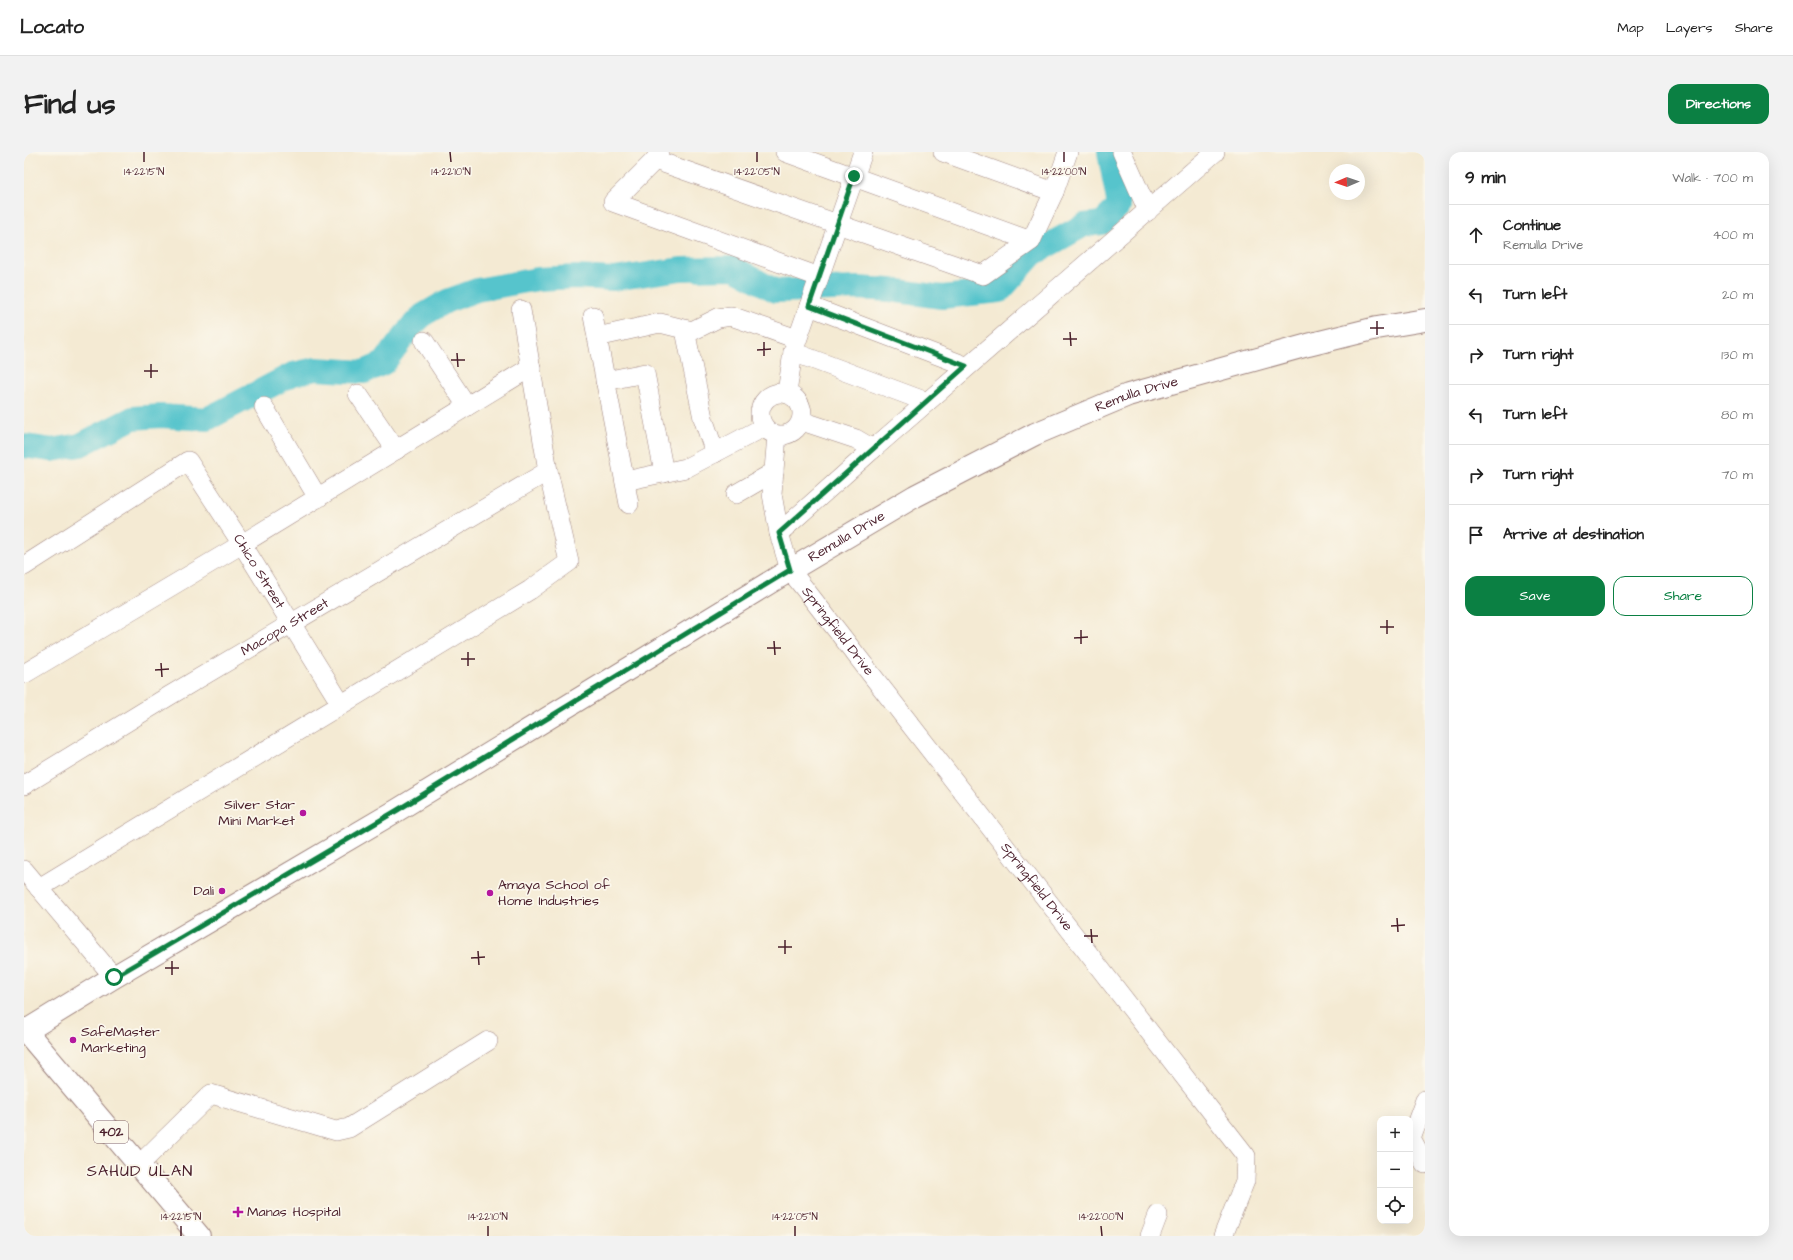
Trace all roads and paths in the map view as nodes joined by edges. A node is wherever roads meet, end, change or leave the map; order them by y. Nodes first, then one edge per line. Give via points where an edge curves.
1 (785, 152) edge
2 (863, 152) edge
3 (942, 152) edge
4 (1068, 152) edge
5 (1215, 152) edge
6 (1125, 154) edge
7 (657, 156) edge
8 (854, 176) junction
9 (1054, 192) junction
10 (1148, 211) junction
11 (838, 224) junction
12 (1031, 241) junction
13 (814, 291) junction
14 (521, 310) dead end
15 (593, 316) dead end
16 (1425, 320) edge
17 (686, 330) junction
18 (597, 337) junction
19 (424, 342) dead end
20 (795, 346) junction
21 (966, 366) junction
22 (532, 367) junction
23 (605, 381) junction
24 (787, 393) junction
25 (358, 394) dead end
26 (927, 402) junction
27 (467, 406) junction
28 (264, 407) dead end
29 (802, 421) junction
30 (771, 431) junction
31 (872, 449) junction
32 (396, 450) junction
33 (715, 453) junction
34 (548, 471) junction
35 (774, 472) junction
36 (664, 473) junction
37 (625, 481) junction
38 (736, 494) dead end
39 (318, 498) junction
40 (629, 504) dead end
41 (779, 533) junction
42 (242, 544) junction
43 (24, 566) edge
44 (790, 570) junction
45 (291, 624) junction
46 (24, 674) edge
47 (341, 704) junction
48 (24, 785) edge
49 (24, 870) edge
50 (38, 888) junction
51 (114, 977) junction
52 (25, 1030) edge
53 (488, 1041) dead end
54 (1425, 1100) edge
55 (1425, 1164) edge
56 (140, 1165) junction
57 (1158, 1215) dead end
58 (198, 1236) edge
59 (1150, 1236) edge
60 (1222, 1236) edge

1 - 8 street
2 - 8 street
3 - 9 street
4 - 9 street
5 - 10 street
6 - 10 street
7 - 11 street
7 - 13 street via 613,202
8 - 11 street
8 - 12 street
9 - 12 street
10 - 21 street
11 - 12 street via 983,275
11 - 13 street
13 - 20 street
13 - 21 street
14 - 22 street
15 - 18 street
16 - 44 main road, Remulla Drive via 1377,328 1308,345 1128,396 1036,434 915,496
17 - 18 street via 660,323
17 - 20 street via 692,331 718,318 731,316
17 - 33 street via 703,418
18 - 23 street
19 - 27 street
20 - 24 street
20 - 26 street
21 - 26 street
22 - 27 street
22 - 34 street
23 - 36 street via 645,373
23 - 37 street
24 - 29 street via 802,407
24 - 30 street via 774,394 764,402 760,415
25 - 32 street
26 - 31 street
27 - 32 street
28 - 39 street
29 - 30 street via 789,434
29 - 31 street via 856,439
30 - 33 street
30 - 35 street
31 - 41 street
32 - 39 street
33 - 36 street via 686,468
34 - 45 street, Macopa Street
34 - 47 street via 569,562 530,590
35 - 38 street
35 - 41 street via 772,494
36 - 37 street
37 - 40 street
39 - 42 street
41 - 44 street
42 - 43 street, Chico Street via 188,461
42 - 45 street, Chico Street
42 - 46 street
44 - 51 main road, Remulla Drive via 396,811
44 - 60 street, Springfield Drive via 1246,1156 1245,1181
45 - 47 street, Chico Street
45 - 48 street, Macopa Street
47 - 50 street
49 - 50 street
50 - 51 street
51 - 52 main road, Remulla Drive
52 - 56 main road, 402
53 - 56 street via 349,1128 336,1131 211,1094
54 - 55 street via 1411,1138
56 - 58 main road, 402
57 - 59 street

